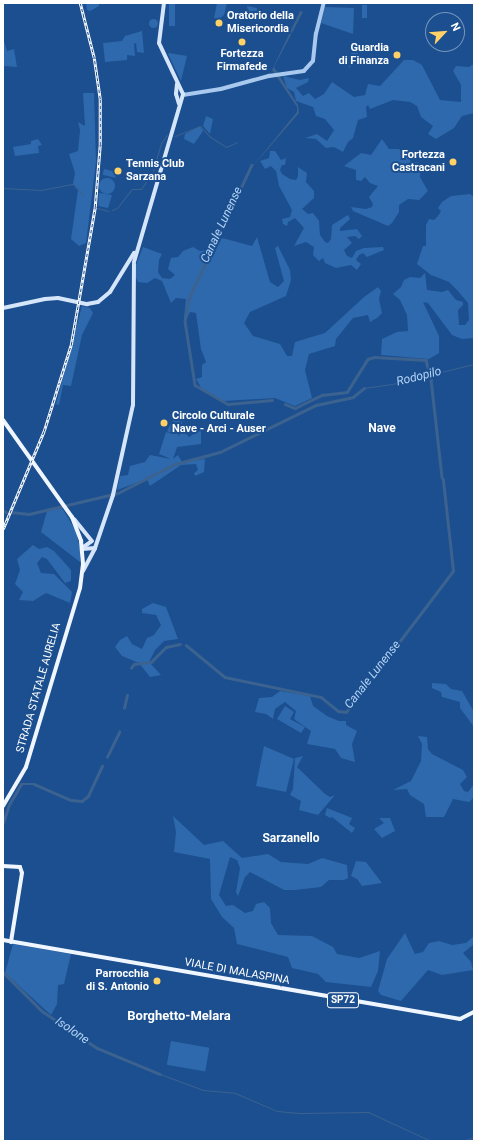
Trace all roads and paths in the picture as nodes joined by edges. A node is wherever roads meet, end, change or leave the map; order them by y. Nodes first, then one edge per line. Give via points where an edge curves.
1 (164, 3) edge
2 (324, 3) edge
3 (180, 94) junction
4 (131, 262) junction
5 (126, 269) junction
6 (122, 273) junction
7 (133, 273) junction
8 (3, 308) edge
9 (3, 420) edge
10 (72, 517) junction
11 (99, 536) junction
12 (92, 541) junction
13 (95, 548) junction
14 (82, 549) junction
15 (83, 571) junction
16 (3, 806) edge
17 (3, 866) edge
18 (3, 940) edge
19 (11, 942) junction
20 (474, 1012) edge

1 - 3 main road via 158,38
2 - 3 street via 316,34 315,52 309,67 296,73 273,75 221,90
3 - 4 main road via 180,106 138,247
4 - 5 main road
4 - 6 main road
4 - 7 main road
5 - 6 main road
5 - 7 main road via 129,268
6 - 8 main road via 106,296 93,304 58,298
7 - 11 main road, STRADA STATALE AURELIA via 134,398 113,494
9 - 10 main road, STRADA STATALE AURELIA
10 - 12 main road
10 - 14 main road, STRADA STATALE AURELIA
11 - 12 main road
11 - 13 main road, STRADA STATALE AURELIA
12 - 14 main road
13 - 14 main road
13 - 15 main road, STRADA STATALE AURELIA
14 - 15 main road, STRADA STATALE AURELIA
15 - 16 main road, STRADA STATALE AURELIA via 26,767
17 - 19 main road via 20,868 22,873
18 - 19 main road, SP72
19 - 20 main road, VIALE DI MALASPINA / SP72 via 460,1019

